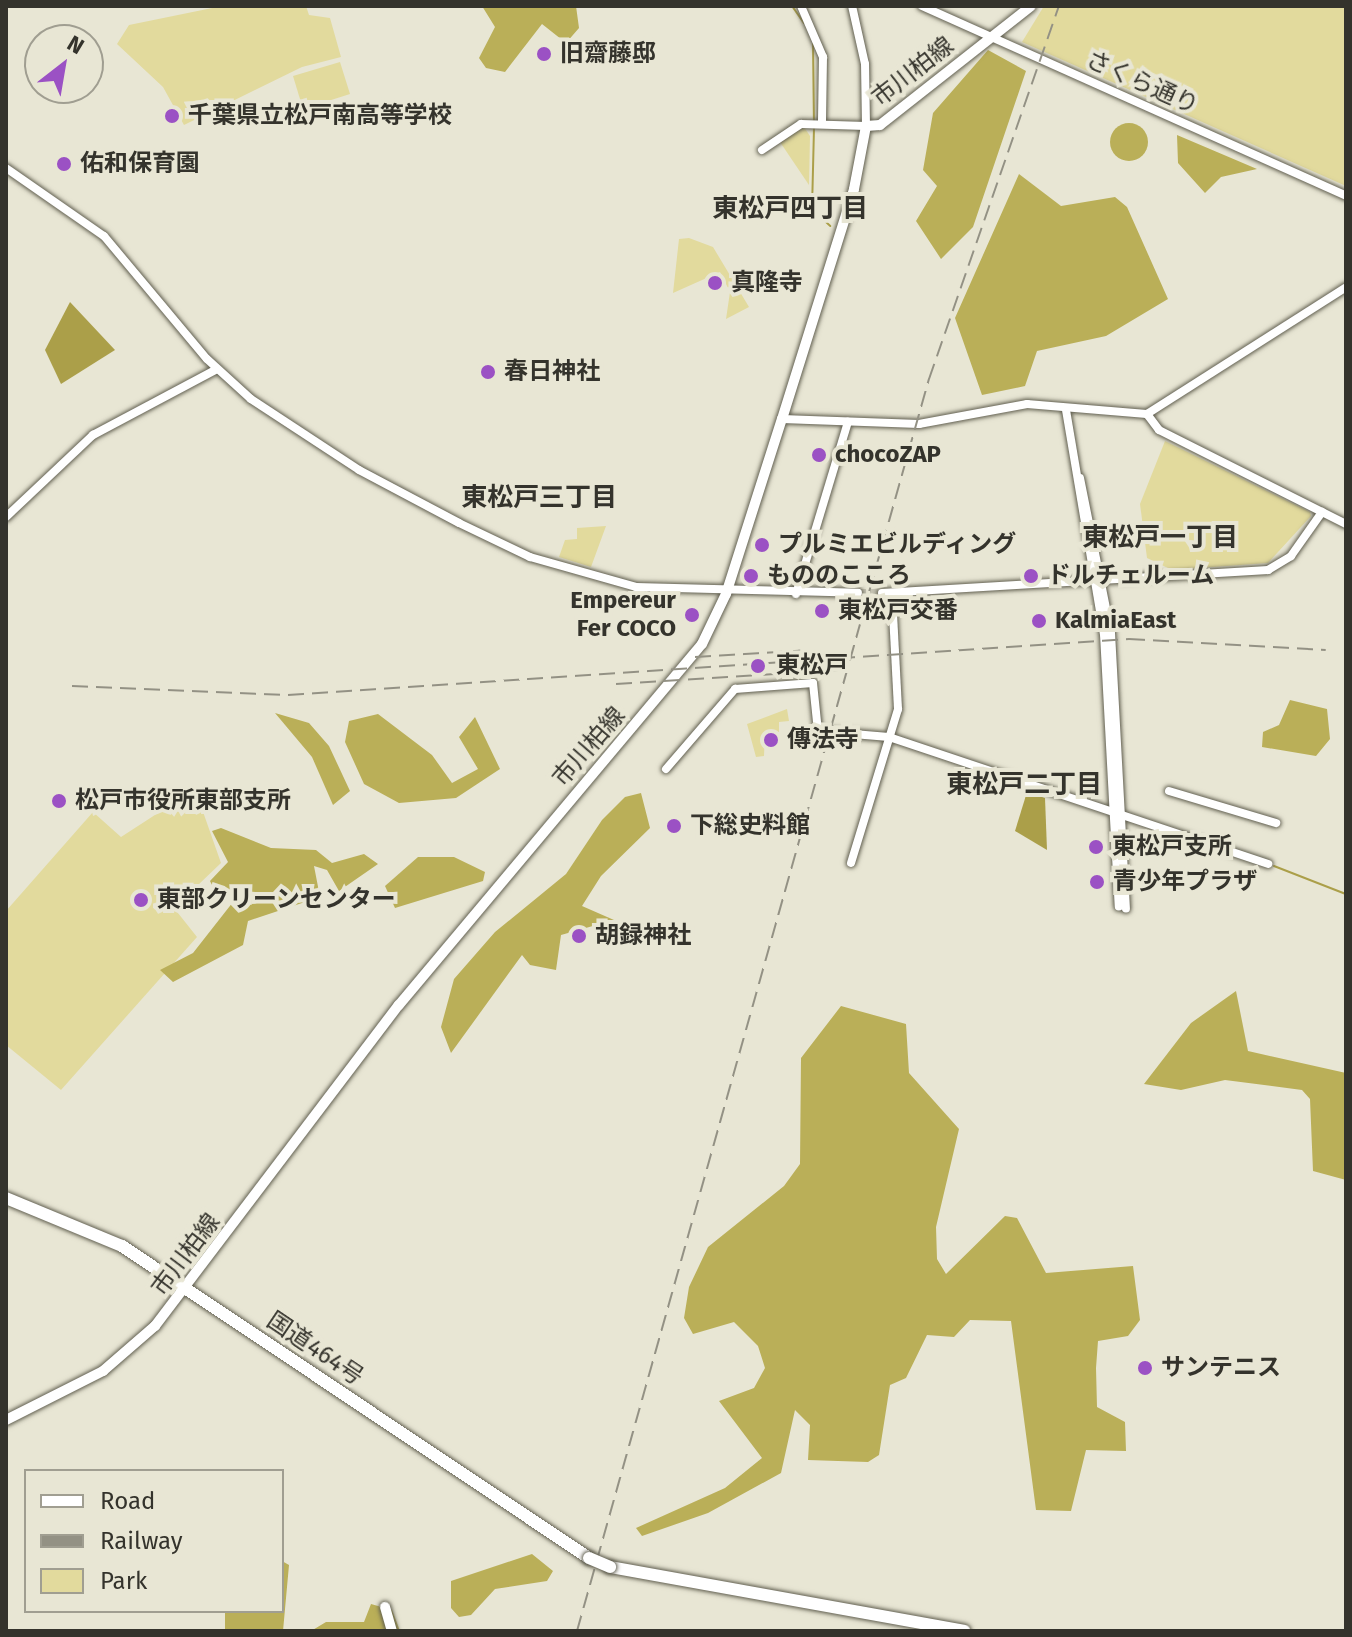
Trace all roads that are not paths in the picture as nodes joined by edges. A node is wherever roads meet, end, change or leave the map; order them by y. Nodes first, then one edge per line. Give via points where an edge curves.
1 (801, 6) edge
2 (852, 6) edge
3 (922, 6) edge
4 (1031, 6) edge
5 (991, 38) junction
6 (817, 124) junction
7 (866, 126) junction
8 (762, 150) dead end
9 (6, 168) edge
10 (1346, 196) edge
11 (1346, 287) edge
12 (217, 369) junction
13 (1066, 410) junction
14 (1147, 414) junction
15 (782, 419) junction
16 (848, 422) junction
17 (1322, 512) junction
18 (6, 517) edge
19 (1346, 524) edge
20 (1098, 584) junction
21 (858, 593) tunnel mouth
22 (726, 594) junction
23 (796, 594) junction
24 (889, 737) junction
25 (666, 769) dead end
26 (1169, 791) dead end
27 (1117, 809) junction
28 (1276, 823) dead end
29 (851, 863) dead end
30 (1268, 864) dead end
31 (1123, 908) dead end
32 (6, 1198) edge
33 (186, 1289) junction
34 (6, 1420) edge
35 (385, 1607) dead end
36 (392, 1631) edge
37 (964, 1631) edge

1 - 6 street via 823,57
2 - 7 street via 865,64
3 - 5 street, さくら通り
4 - 5 main road, 市川柏線
5 - 7 main road, 市川柏線 via 880,125
5 - 10 street, さくら通り
6 - 7 street
6 - 8 street
7 - 15 main road, 市川柏線 via 854,189
9 - 12 street via 104,236
11 - 14 street
12 - 18 street via 93,435
12 - 22 street via 359,470 530,557 607,581
13 - 14 street
13 - 16 street via 1027,404 919,424
13 - 20 street
14 - 17 street via 1159,430
15 - 16 street
15 - 22 main road, 市川柏線
16 - 23 street
17 - 19 street
17 - 20 street via 1291,556 1268,570
20 - 24 street via 887,593 900,694
20 - 27 street
21 - 23 street
22 - 23 street
22 - 33 main road, 市川柏線 via 694,654 399,1005
24 - 25 street via 815,729 815,683 735,689
24 - 27 street
24 - 29 street
26 - 28 street
27 - 30 street
27 - 31 street
32 - 33 highway, 国道464号 via 107,1236
33 - 34 main road, 市川柏線 via 120,1360
33 - 37 highway, 国道464号, bridge via 589,1558 610,1567
35 - 36 main road

